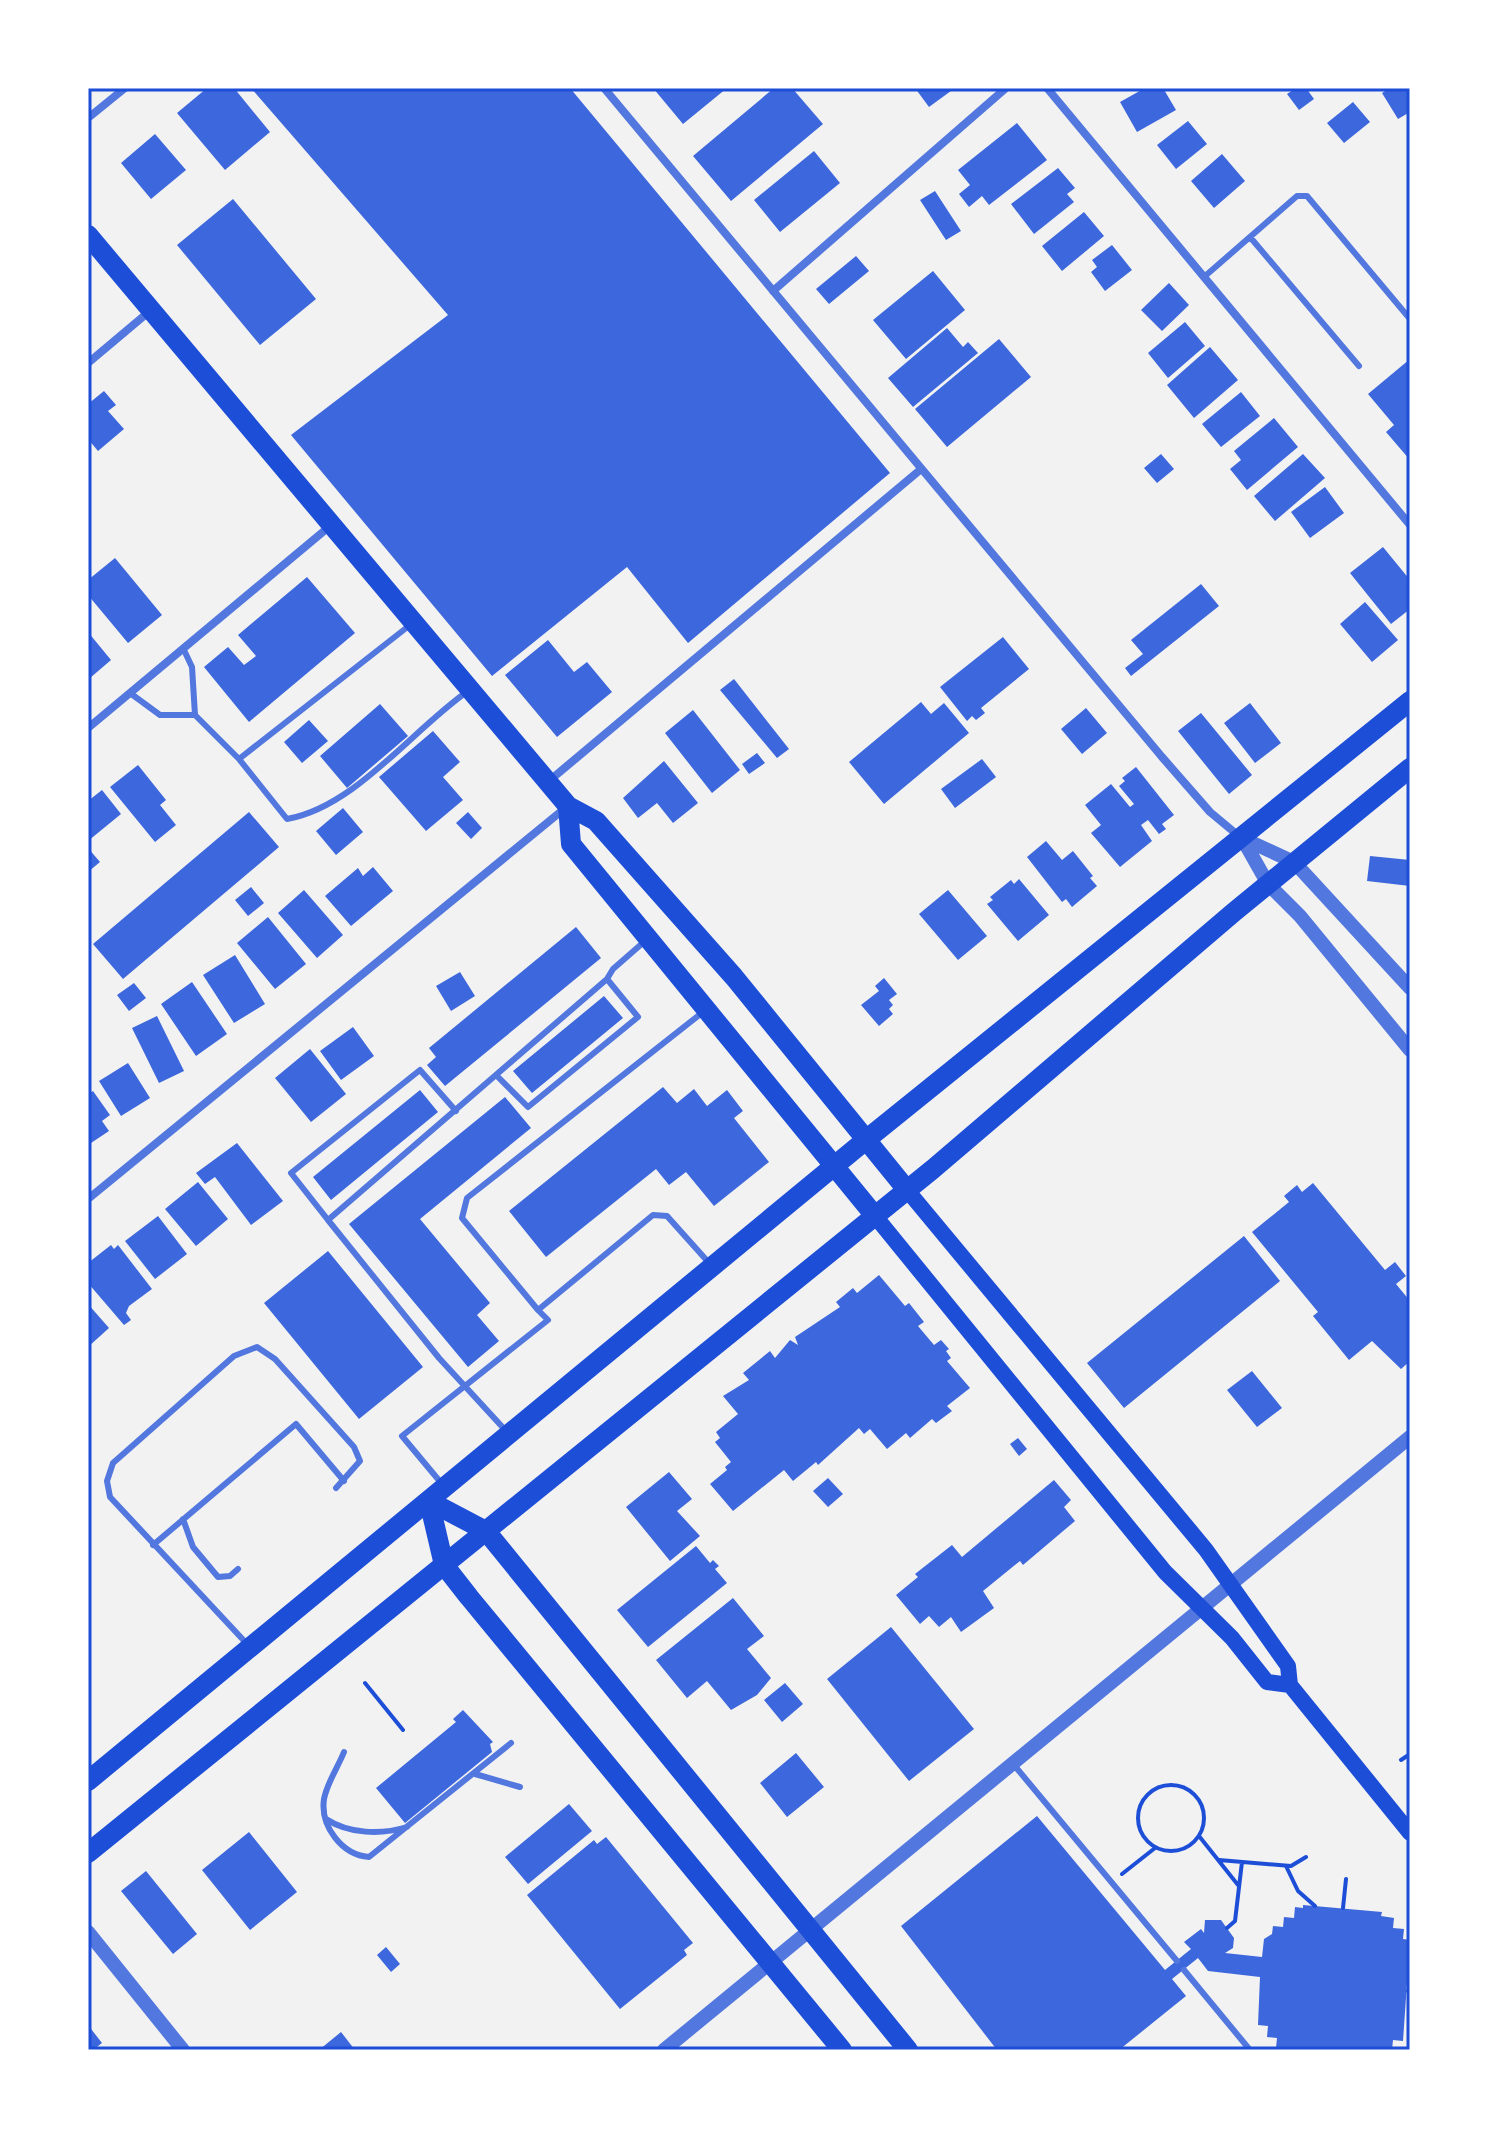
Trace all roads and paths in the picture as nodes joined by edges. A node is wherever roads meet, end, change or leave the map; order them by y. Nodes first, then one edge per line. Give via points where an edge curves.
1 (125, 88) edge
2 (604, 88) edge
3 (1006, 88) edge
4 (1047, 88) edge
5 (88, 118) edge
6 (88, 235) edge
7 (1250, 237) junction
8 (1204, 277) junction
9 (773, 291) junction
10 (151, 310) junction
11 (1410, 319) edge
12 (88, 363) edge
13 (1359, 366) dead end
14 (920, 470) junction
15 (332, 524) junction
16 (1410, 525) edge
17 (414, 621) junction
18 (183, 648) junction
19 (471, 689) junction
20 (130, 693) junction
21 (1410, 701) edge
22 (195, 715) junction
23 (88, 728) edge
24 (239, 759) junction
25 (1410, 768) edge
26 (548, 781) junction
27 (568, 806) junction
28 (1242, 838) junction
29 (1294, 862) junction
30 (1268, 884) junction
31 (648, 938) junction
32 (607, 979) junction
33 (1410, 988) edge
34 (706, 1010) junction
35 (1410, 1050) edge
36 (497, 1076) junction
37 (456, 1111) junction
38 (867, 1139) junction
39 (834, 1166) junction
40 (907, 1190) junction
41 (88, 1199) edge
42 (875, 1216) junction
43 (328, 1220) junction
44 (712, 1267) junction
45 (538, 1310) junction
46 (465, 1386) junction
47 (509, 1434) junction
48 (1410, 1437) edge
49 (344, 1481) junction
50 (445, 1487) junction
51 (336, 1488) dead end
52 (429, 1501) junction
53 (183, 1519) junction
54 (486, 1531) junction
55 (153, 1545) junction
56 (444, 1565) junction
57 (238, 1569) dead end
58 (1231, 1585) junction
59 (1202, 1609) junction
60 (250, 1648) junction
61 (365, 1683) dead end
62 (1290, 1685) junction
63 (403, 1730) dead end
64 (511, 1743) dead end
65 (344, 1752) dead end
66 (1410, 1754) edge
67 (1401, 1760) dead end
68 (1014, 1765) junction
69 (475, 1774) junction
70 (88, 1781) edge
71 (520, 1787) dead end
72 (326, 1819) junction
73 (412, 1825) junction
74 (1410, 1833) edge
75 (1199, 1836) junction
76 (1155, 1848) junction
77 (88, 1853) edge
78 (1306, 1857) dead end
79 (1219, 1860) junction
80 (1242, 1862) junction
81 (1286, 1866) junction
82 (1346, 1879) dead end
83 (1111, 1882) junction
84 (1239, 1887) junction
85 (1315, 1906) dead end
86 (1343, 1908) dead end
87 (1227, 1928) dead end
88 (810, 1931) junction
89 (91, 1940) edge
90 (1177, 1961) dead end
91 (771, 1962) junction
92 (1184, 1970) dead end
93 (183, 2050) edge
94 (664, 2050) edge
95 (842, 2050) edge
96 (908, 2050) edge
97 (1250, 2050) edge

1 - 5 street
2 - 9 street
3 - 9 street
4 - 8 street
6 - 10 main road
7 - 8 lane
7 - 11 lane via 1297,196 1307,196
7 - 13 lane
8 - 16 street
9 - 14 street
10 - 12 street
10 - 15 main road
14 - 26 street
14 - 28 street via 1204,806
15 - 17 main road
15 - 18 street
17 - 19 main road
17 - 24 lane
18 - 20 street
18 - 22 lane via 192,667
19 - 24 lane via 338,800 308,815 287,819
19 - 26 main road
20 - 22 lane via 160,715
20 - 23 street
21 - 28 main road
22 - 24 lane
25 - 29 main road
26 - 27 main road
27 - 31 main road via 571,844
27 - 38 main road via 596,821
27 - 41 street
28 - 29 street
28 - 30 street
28 - 38 main road
29 - 30 main road
29 - 33 street
30 - 35 street
30 - 40 main road
31 - 32 lane
31 - 34 main road
32 - 36 lane
32 - 36 lane via 638,1017 528,1107
34 - 39 main road
34 - 45 lane via 467,1198 462,1218
36 - 37 lane
37 - 43 lane
37 - 43 lane via 420,1070 291,1173
38 - 39 main road
38 - 40 main road
39 - 42 main road
39 - 44 main road
40 - 42 main road
40 - 58 main road via 1044,1359 1106,1426
42 - 54 main road
42 - 59 main road via 1165,1572
43 - 46 lane
44 - 45 lane via 667,1216 653,1215
44 - 47 main road
45 - 46 lane via 548,1320
46 - 47 lane
46 - 50 lane via 402,1436
47 - 50 main road
48 - 58 street
49 - 51 lane
49 - 53 lane via 296,1424
49 - 55 lane via 360,1461 354,1447 275,1359 257,1347 234,1356 113,1463 107,1481 110,1497
50 - 52 main road
52 - 54 main road
52 - 56 main road
52 - 60 main road
53 - 55 lane
53 - 57 lane via 193,1547 218,1577
54 - 56 main road
54 - 88 main road
55 - 60 lane
56 - 77 main road
56 - 91 main road
58 - 59 street
58 - 62 main road via 1288,1666
59 - 62 main road via 1267,1682
59 - 68 street
60 - 70 main road
61 - 63 path
62 - 74 main road
64 - 69 lane
65 - 72 lane via 325,1795
66 - 67 path
68 - 83 lane
68 - 88 street
69 - 71 lane
69 - 73 lane
72 - 73 lane via 342,1829
72 - 73 lane via 340,1844 369,1857
75 - 76 path via 1176,1851
75 - 76 path via 1205,1821 1198,1799 1190,1790 1168,1785 1148,1794 1138,1812 1141,1833
75 - 79 path
76 - 83 path
78 - 81 path
79 - 80 path
79 - 84 path
80 - 81 path
80 - 84 path
81 - 85 path via 1298,1891
82 - 86 path
83 - 90 lane
84 - 87 path via 1235,1921
88 - 91 street
88 - 96 main road
89 - 93 street
91 - 94 street
91 - 95 main road
92 - 97 lane

